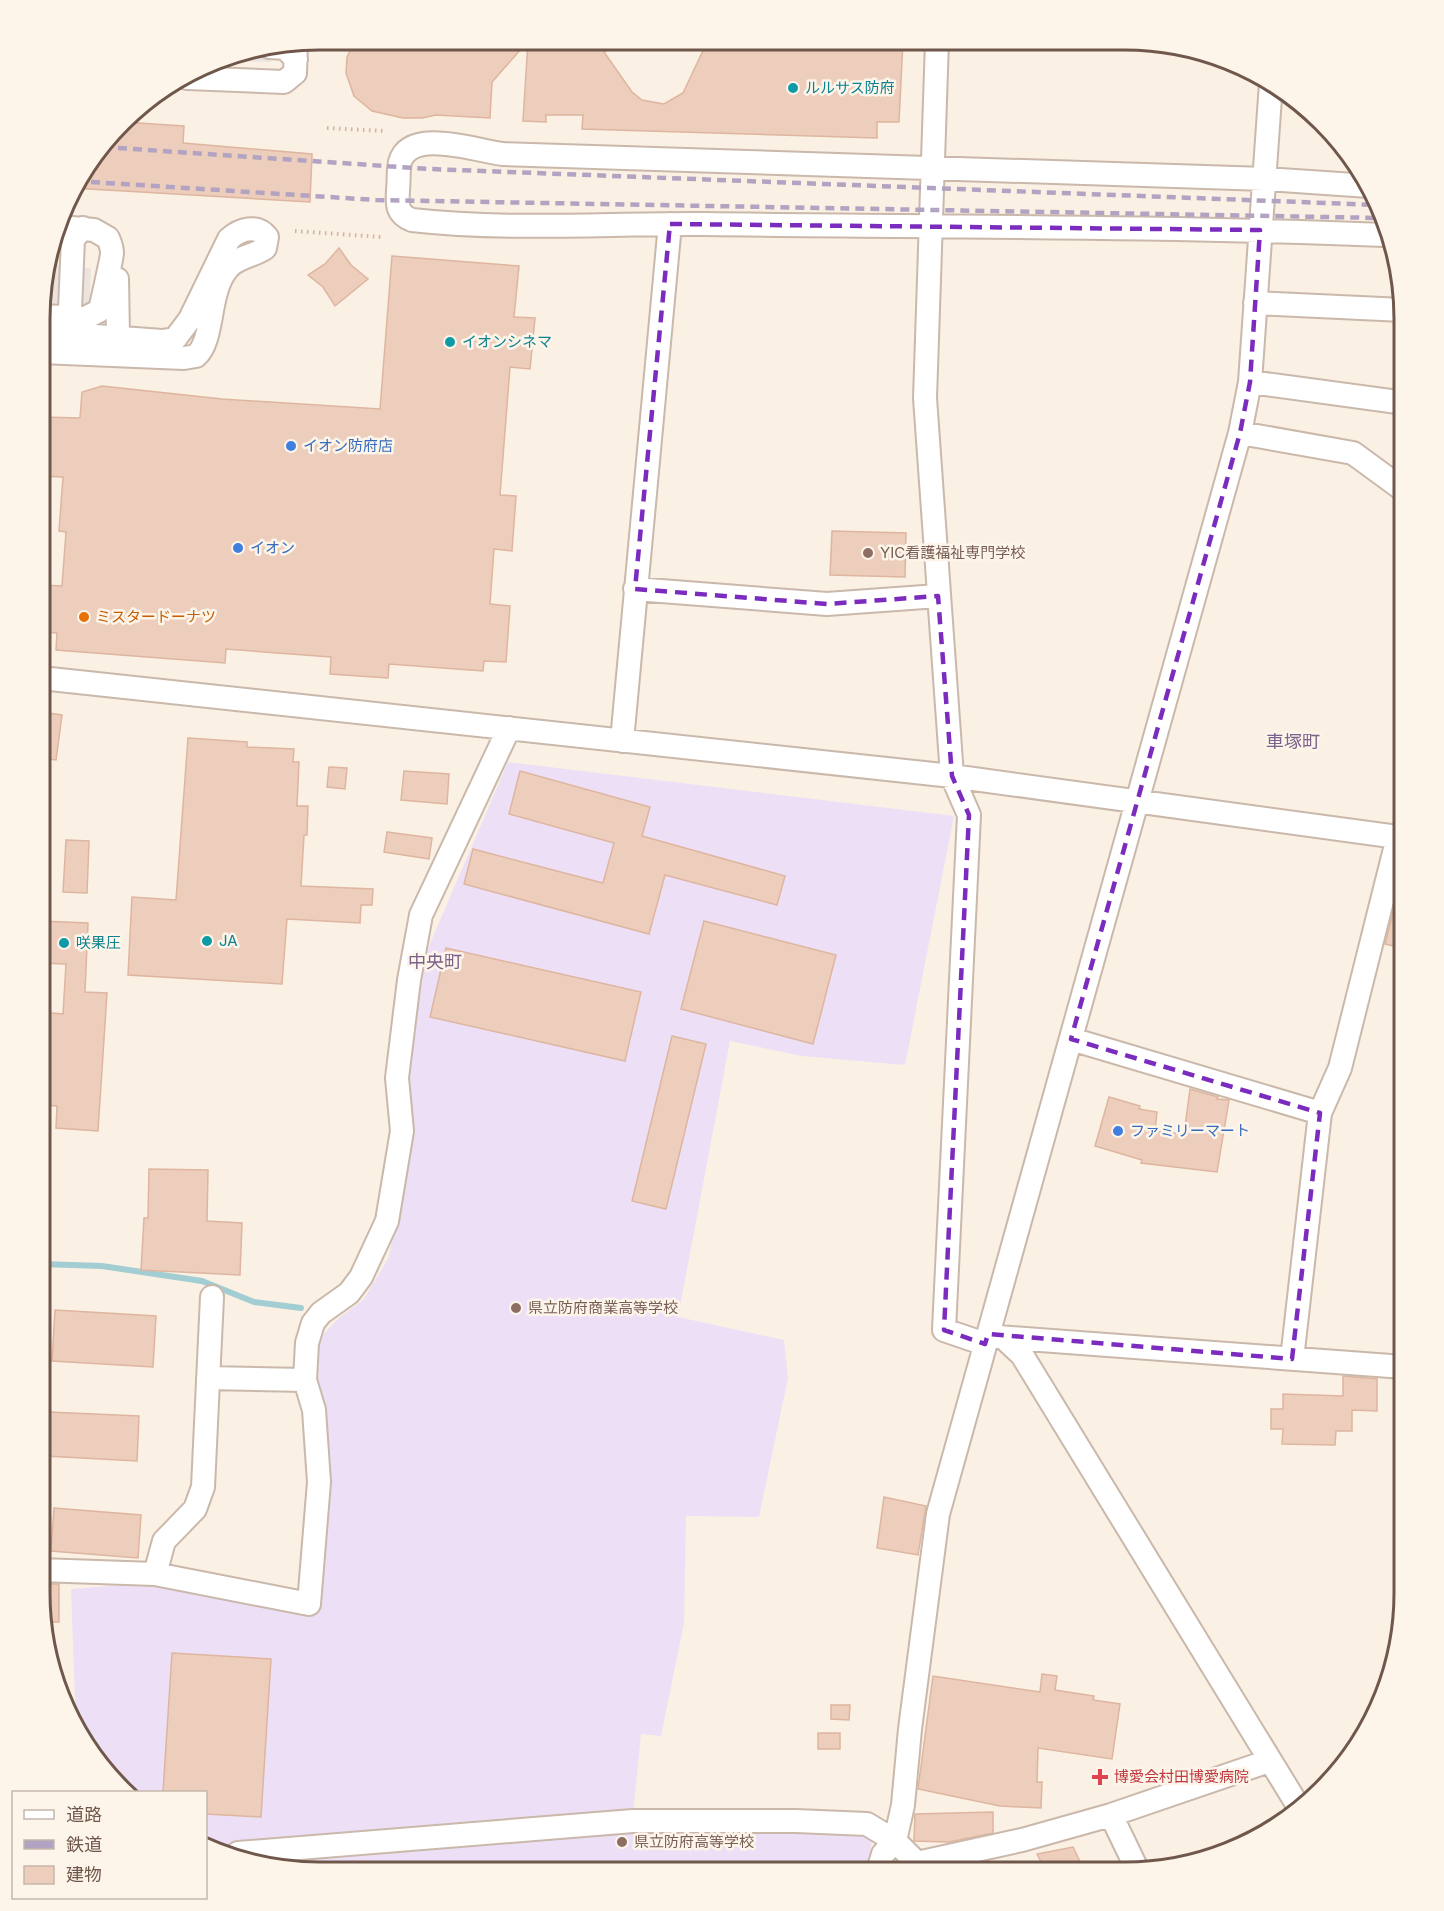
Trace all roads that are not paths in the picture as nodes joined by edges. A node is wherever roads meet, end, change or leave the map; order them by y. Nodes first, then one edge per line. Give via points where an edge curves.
1 (937, 50) edge
2 (296, 51) edge
3 (209, 73) edge
4 (1270, 92) edge
5 (934, 168) junction
6 (1265, 179) junction
7 (1359, 185) edge
8 (670, 224) junction
9 (66, 227) edge
10 (930, 227) junction
11 (83, 228) junction
12 (1260, 230) junction
13 (1381, 235) edge
14 (112, 256) junction
15 (1255, 303) junction
16 (1394, 310) edge
17 (50, 317) edge
18 (76, 318) junction
19 (50, 332) edge
20 (118, 336) junction
21 (50, 352) edge
22 (102, 355) junction
23 (1250, 382) junction
24 (1394, 402) edge
25 (1240, 433) junction
26 (1394, 483) edge
27 (636, 589) junction
28 (938, 596) junction
29 (50, 679) edge
30 (509, 728) junction
31 (622, 741) junction
32 (952, 776) junction
33 (1139, 800) junction
34 (1394, 836) edge
35 (1394, 864) edge
36 (1071, 1039) junction
37 (1320, 1113) junction
38 (212, 1297) dead end
39 (993, 1339) junction
40 (1292, 1359) junction
41 (1394, 1365) edge
42 (208, 1378) junction
43 (305, 1380) junction
44 (50, 1570) edge
45 (155, 1574) junction
46 (1269, 1761) junction
47 (1295, 1801) edge
48 (1111, 1815) junction
49 (895, 1841) junction
50 (249, 1852) edge
51 (881, 1862) edge
52 (911, 1862) edge
53 (935, 1862) edge
54 (1133, 1862) edge

1 - 5 street
2 - 3 street via 295,73 284,82
4 - 6 street
5 - 6 street
5 - 8 street via 503,154 426,142 414,146 400,162 397,207 402,216 412,220 512,226
5 - 10 street
6 - 7 street
6 - 12 street
8 - 10 street
8 - 27 street
9 - 11 street
10 - 12 street
10 - 28 street via 925,398
11 - 14 street via 108,238
11 - 18 street via 74,239 69,310
12 - 13 street
12 - 15 street
14 - 18 street via 102,306 93,316
14 - 20 street via 118,285
15 - 16 street
15 - 23 street
17 - 18 street
19 - 20 street
20 - 22 street via 110,351
20 - 22 street via 175,339 190,320 229,238 242,230 264,233 268,240 265,248 225,272 211,308 205,342 196,356
21 - 22 street
23 - 24 street
23 - 25 street
25 - 26 street via 1353,453
25 - 33 street
27 - 28 street via 827,604
27 - 31 street
28 - 32 street
29 - 30 street
30 - 31 street
30 - 43 street via 421,915 398,1067 402,1131 387,1221 361,1277 349,1293 313,1323
31 - 32 street
32 - 33 street
32 - 39 street via 969,815 945,1330
33 - 34 street
33 - 36 street
35 - 37 street via 1340,1068
36 - 37 street
36 - 39 street
37 - 40 street
38 - 42 street
39 - 40 street
39 - 46 street via 1022,1355
39 - 49 street via 938,1514 903,1805
40 - 41 street
42 - 43 street
42 - 45 street via 203,1487 195,1509 164,1541
43 - 45 street via 314,1410 319,1482 309,1604
44 - 45 street
46 - 47 street
46 - 48 street
48 - 53 street
48 - 54 street
49 - 50 street via 867,1824 633,1821
49 - 51 street
49 - 52 street

